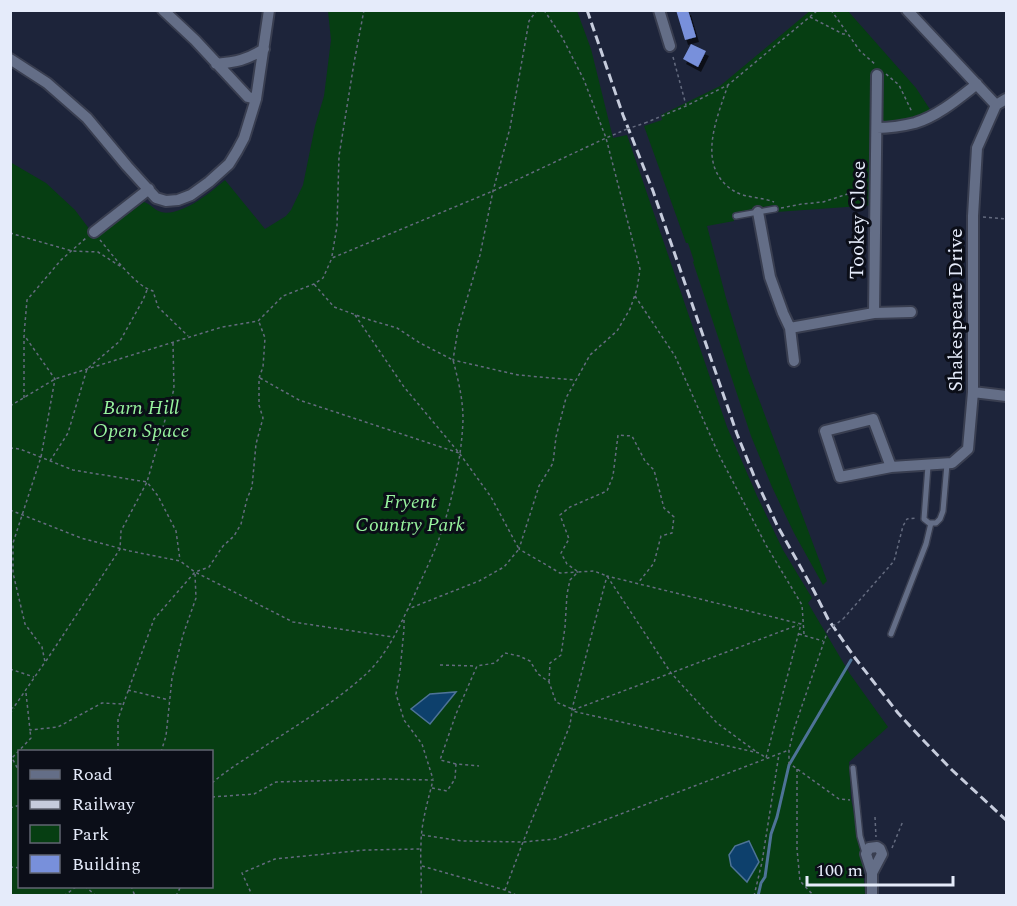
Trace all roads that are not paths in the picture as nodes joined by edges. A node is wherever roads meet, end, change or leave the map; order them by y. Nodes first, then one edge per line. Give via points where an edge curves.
1 (163, 10) edge
2 (269, 10) edge
3 (659, 10) edge
4 (907, 10) edge
5 (670, 46) road end
6 (264, 49) junction
7 (10, 59) edge
8 (216, 64) junction
9 (877, 75) dead end
10 (977, 84) junction
11 (256, 99) junction
12 (1006, 99) edge
13 (996, 105) junction
14 (877, 129) junction
15 (153, 194) junction
16 (775, 209) road end
17 (758, 212) junction
18 (736, 216) dead end
19 (94, 232) road end
20 (911, 312) dead end
21 (874, 313) junction
22 (790, 328) junction
23 (794, 361) dead end
24 (973, 392) junction
25 (1006, 396) edge
26 (947, 464) junction
27 (928, 466) junction
28 (891, 467) junction
29 (931, 523) junction
30 (891, 634) dead end
31 (853, 768) dead end
32 (866, 854) junction
33 (872, 873) junction
34 (872, 896) edge

1 - 8 street
2 - 6 street
3 - 5 street
4 - 10 street
6 - 8 street via 239,61
6 - 11 street
7 - 15 street via 87,118
8 - 11 street via 248,97
9 - 14 street, Tookey Close
10 - 13 street
10 - 14 street via 918,122
11 - 15 street via 244,138 229,164 209,182 178,200 166,201
12 - 13 street
13 - 24 street, Shakespeare Drive via 977,148
14 - 21 street, Tookey Close
15 - 19 street
16 - 17 lane
17 - 18 lane
17 - 22 street via 770,277
20 - 21 street
21 - 22 street
22 - 23 street
24 - 25 street
24 - 26 street, Shakespeare Drive via 968,449
26 - 27 street
26 - 29 lane via 943,512 936,523
27 - 28 street
27 - 29 lane via 924,519
28 - 28 street via 840,477 825,431 873,419
29 - 30 lane
31 - 32 lane via 860,836
32 - 33 street
32 - 33 street via 873,846 879,850
33 - 34 street

